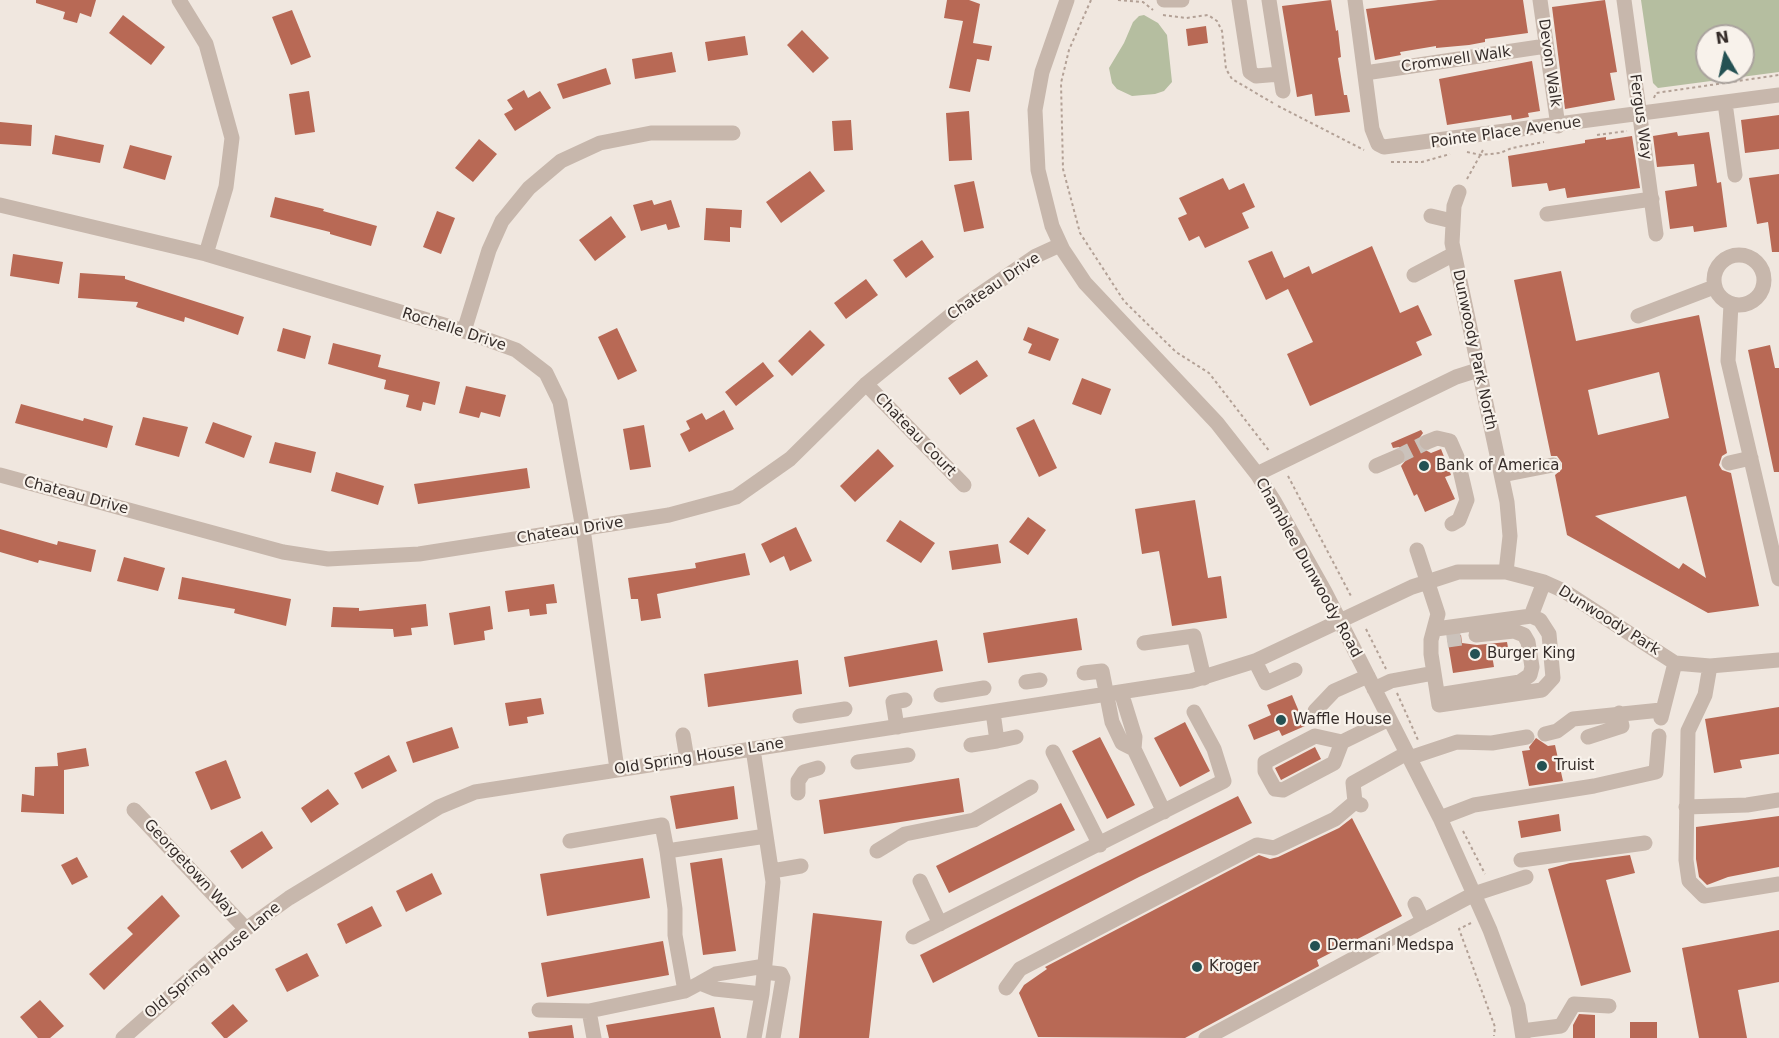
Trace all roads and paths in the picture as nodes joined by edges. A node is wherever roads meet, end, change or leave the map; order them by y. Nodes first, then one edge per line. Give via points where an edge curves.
1 (179, 0) edge
2 (1067, 0) edge
3 (1091, 0) edge
4 (1118, 0) edge
5 (1164, 0) edge
6 (1182, 0) edge
7 (1239, 0) edge
8 (1269, 0) edge
9 (1355, 0) edge
10 (1540, 0) edge
11 (1624, 0) edge
12 (1546, 46) junction
13 (1365, 73) junction
14 (1280, 74) junction
15 (1779, 75) edge
16 (1283, 91) dead end
17 (1779, 95) edge
18 (1725, 103) junction
19 (1655, 112) junction
20 (1639, 113) junction
21 (1558, 126) junction
22 (1642, 129) junction
23 (733, 133) dead end
24 (1490, 135) junction
25 (1588, 136) dead end
26 (1545, 142) dead end
27 (1459, 152) dead end
28 (1370, 154) dead end
29 (1452, 154) dead end
30 (1481, 154) junction
31 (1389, 161) dead end
32 (1735, 175) dead end
33 (1459, 192) joint
34 (1652, 199) junction
35 (0, 205) edge
36 (1547, 214) dead end
37 (1431, 216) dead end
38 (1452, 221) junction
39 (1656, 234) dead end
40 (1060, 245) junction
41 (206, 254) junction
42 (1454, 254) junction
43 (1414, 275) dead end
44 (1714, 287) junction
45 (1731, 304) junction
46 (1638, 316) dead end
47 (464, 332) junction
48 (1478, 370) junction
49 (866, 384) junction
50 (1426, 442) tunnel mouth
51 (1397, 457) tunnel mouth
52 (1752, 458) junction
53 (1279, 463) junction
54 (1729, 463) dead end
55 (1553, 465) dead end
56 (1376, 466) dead end
57 (1257, 474) junction
58 (0, 475) edge
59 (1502, 475) junction
60 (964, 485) dead end
61 (1452, 524) dead end
62 (583, 529) junction
63 (1417, 550) dead end
64 (1506, 573) junction
65 (1779, 579) edge
66 (1429, 580) junction
67 (1544, 582) junction
68 (1353, 600) dead end
69 (1531, 616) junction
70 (1341, 623) junction
71 (1446, 634) junction
72 (1144, 643) dead end
73 (1779, 660) edge
74 (1255, 661) junction
75 (1675, 663) junction
76 (1710, 666) junction
77 (1295, 670) dead end
78 (1434, 672) junction
79 (1084, 673) dead end
80 (1204, 678) junction
81 (1371, 682) junction
82 (984, 688) dead end
83 (1121, 692) junction
84 (1104, 694) junction
85 (941, 695) dead end
86 (1438, 695) junction
87 (893, 702) dead end
88 (845, 709) dead end
89 (1315, 711) dead end
90 (993, 712) junction
91 (1194, 712) dead end
92 (1619, 713) junction
93 (800, 716) dead end
94 (1389, 719) junction
95 (897, 727) junction
96 (1545, 734) dead end
97 (683, 735) dead end
98 (1659, 736) dead end
99 (1016, 737) dead end
100 (1527, 737) dead end
101 (1588, 737) dead end
102 (998, 741) junction
103 (1342, 742) junction
104 (971, 745) dead end
105 (753, 749) junction
106 (1134, 749) junction
107 (1053, 752) dead end
108 (908, 754) dead end
109 (1408, 756) junction
110 (687, 759) junction
111 (858, 762) dead end
112 (818, 768) dead end
113 (617, 769) junction
114 (1031, 787) dead end
115 (798, 793) dead end
116 (1779, 800) edge
117 (1686, 807) junction
118 (134, 810) dead end
119 (1164, 812) junction
120 (1440, 818) junction
121 (766, 836) junction
122 (570, 841) dead end
123 (1645, 843) dead end
124 (1100, 844) junction
125 (667, 851) junction
126 (877, 851) dead end
127 (1521, 860) dead end
128 (801, 866) dead end
129 (772, 871) junction
130 (1526, 877) dead end
131 (920, 881) dead end
132 (1779, 884) edge
133 (1474, 894) junction
134 (1415, 904) dead end
135 (1423, 921) junction
136 (940, 924) junction
137 (1469, 924) dead end
138 (246, 929) junction
139 (913, 937) dead end
140 (765, 969) junction
141 (700, 983) junction
142 (1006, 988) dead end
143 (685, 992) junction
144 (762, 994) junction
145 (1609, 1006) dead end
146 (539, 1010) dead end
147 (589, 1011) junction
148 (1522, 1034) edge
149 (1494, 1036) dead end
150 (123, 1038) edge
151 (594, 1038) edge
152 (754, 1038) edge
153 (773, 1038) edge
154 (1206, 1038) edge

1 - 41 street via 206,44 232,138 226,187
2 - 40 street, Chamblee Dunwoody Road via 1042,72 1035,126 1043,198
3 - 53 path via 1069,50 1061,82 1063,169 1080,233 1124,301 1176,352 1209,373
4 - 28 path via 1143,2 1167,18 1208,15 1222,31 1226,69 1232,79
5 - 6 street
7 - 14 street via 1250,72 1256,76
8 - 14 street
9 - 13 street, Pointe Place Avenue
10 - 12 street, Devon Walk
11 - 20 street, Fergus Way
12 - 13 street, Cromwell Walk
12 - 21 street, Devon Walk
13 - 24 street, Pointe Place Avenue via 1372,129 1378,144 1384,147
14 - 16 street
15 - 19 path via 1656,93
17 - 18 street, Pointe Place Avenue
18 - 19 street, Pointe Place Avenue
18 - 32 street
19 - 20 street, Pointe Place Avenue
20 - 21 street, Pointe Place Avenue
20 - 22 street, Fergus Way
21 - 24 street, Pointe Place Avenue
22 - 25 path
22 - 34 street, Fergus Way
23 - 47 street via 651,133 600,143 561,161 530,188 502,221
24 - 30 path
26 - 30 path
27 - 30 path
29 - 31 path via 1422,162
30 - 33 path
33 - 38 street, Dunwoody Park North
34 - 36 street
34 - 39 street, Fergus Way
35 - 41 street, Rochelle Drive
37 - 38 street
38 - 42 street, Dunwoody Park North
40 - 49 street, Chateau Drive via 1036,256 957,310
40 - 57 street, Chamblee Dunwoody Road via 1100,301 1217,423
41 - 47 street, Rochelle Drive
42 - 43 street
42 - 48 street, Dunwoody Park North
44 - 45 street
44 - 45 street via 1715,271 1726,258 1742,254 1757,262 1764,277 1761,293 1748,304
44 - 46 street
45 - 52 street via 1728,361
47 - 62 street, Rochelle Drive via 516,350 546,373 560,402
48 - 53 street via 1446,381
48 - 59 street, Dunwoody Park North
49 - 60 street, Chateau Court
49 - 62 street, Chateau Drive via 790,459 736,497 669,515
50 - 61 street via 1437,438 1450,441 1457,457 1467,500 1459,520
51 - 56 street
52 - 54 street
52 - 65 street
53 - 57 street
53 - 68 path
55 - 59 street
57 - 70 street, Chamblee Dunwoody Road
58 - 62 street, Chateau Drive via 283,552 328,559 419,554
59 - 64 street, Dunwoody Park North via 1510,522
62 - 113 street, Rochelle Drive
63 - 66 street
64 - 66 street, Dunwoody Park via 1458,572
64 - 67 street, Dunwoody Park
66 - 70 street, Dunwoody Park
66 - 71 street
67 - 69 street
67 - 75 street, Dunwoody Park
69 - 71 street
69 - 86 street via 1540,620 1549,633 1555,671 1549,685 1542,690 1439,705
70 - 74 street, Old Spring House Lane
70 - 81 street, Chamblee Dunwoody Road
71 - 78 street via 1431,640
71 - 86 street via 1514,631 1524,635 1528,642 1533,667 1520,682
72 - 80 street via 1194,636
73 - 76 street, Dunwoody Park
74 - 77 street via 1266,683
74 - 80 street, Old Spring House Lane
75 - 76 street, Dunwoody Park
75 - 92 street via 1661,715
76 - 117 street via 1705,696 1688,731
78 - 81 street
78 - 86 street
79 - 84 street via 1102,671
80 - 83 street, Old Spring House Lane
81 - 89 street via 1334,691
81 - 94 street, Chamblee Dunwoody Road
82 - 85 street via 963,686
83 - 84 street, Old Spring House Lane
83 - 106 street via 1135,736
84 - 90 street, Old Spring House Lane
84 - 106 street via 1122,743
87 - 95 street
88 - 93 street
90 - 95 street, Old Spring House Lane
90 - 102 street
91 - 119 street via 1214,749 1224,781
92 - 96 street via 1573,719 1557,731
92 - 101 street via 1622,726
94 - 103 street
94 - 109 street, Chamblee Dunwoody Road
95 - 105 street, Old Spring House Lane
97 - 110 street
98 - 120 street via 1656,772 1474,805
99 - 102 street
100 - 109 street via 1492,743 1457,742
102 - 104 street
103 - 103 street via 1315,736 1265,762 1265,771 1275,789 1283,790 1334,763
105 - 110 street, Old Spring House Lane
105 - 121 street
106 - 119 street
107 - 124 street
108 - 111 street
109 - 120 street, Chamblee Dunwoody Road
109 - 142 street via 1353,783 1358,803 1335,819 1274,848 1257,845 1020,969
110 - 113 street, Old Spring House Lane
112 - 115 street via 804,772 798,781
113 - 138 street, Old Spring House Lane via 507,785 475,792 439,807 289,898
114 - 126 street via 974,820 905,834
116 - 117 street
117 - 132 street via 1689,881 1704,896
118 - 138 street, Georgetown Way
119 - 124 street
120 - 133 street, Chamblee Dunwoody Road
121 - 125 street
121 - 129 street
122 - 125 street via 662,825
123 - 127 street
124 - 136 street
125 - 143 street
128 - 129 street
129 - 140 street
130 - 133 street
131 - 136 street
133 - 135 street
133 - 148 street, Chamblee Dunwoody Road via 1518,1006
134 - 135 street
135 - 154 street
136 - 139 street
137 - 149 path via 1459,929 1495,1027
138 - 150 street, Old Spring House Lane
140 - 141 street via 716,974
140 - 144 street
140 - 153 street via 783,978
141 - 143 street
141 - 144 street via 715,989
143 - 147 street
144 - 152 street
145 - 148 street via 1574,1005 1561,1026
146 - 147 street
147 - 151 street

